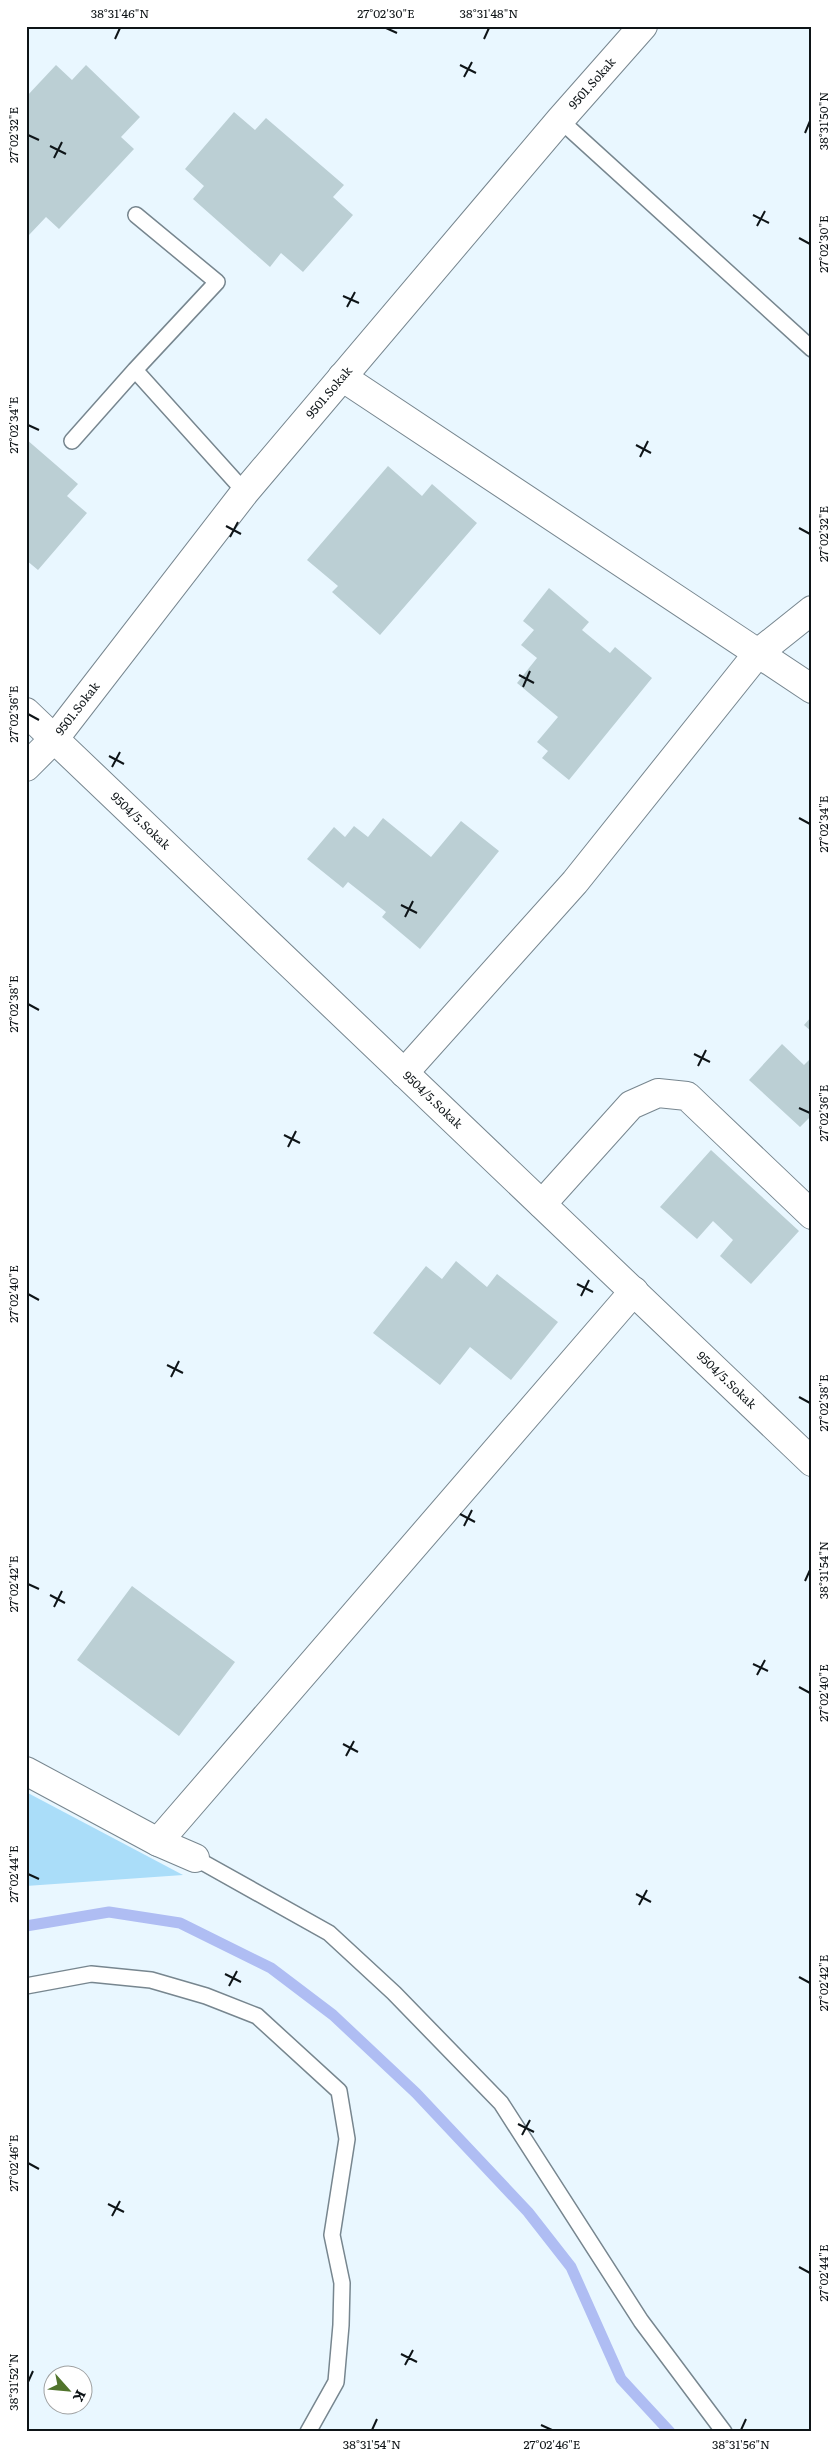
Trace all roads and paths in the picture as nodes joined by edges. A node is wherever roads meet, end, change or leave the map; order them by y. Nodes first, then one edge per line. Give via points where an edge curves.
1 (644, 26) edge
2 (560, 120) junction
3 (136, 216) dead end
4 (812, 349) edge
5 (135, 370) junction
6 (342, 377) junction
7 (72, 441) dead end
8 (245, 492) junction
9 (812, 610) edge
10 (758, 653) junction
11 (812, 689) edge
12 (26, 712) edge
13 (56, 738) junction
14 (26, 767) edge
15 (404, 1073) junction
16 (542, 1204) junction
17 (812, 1215) edge
18 (634, 1292) junction
19 (812, 1462) edge
20 (26, 1771) edge
21 (158, 1842) junction
22 (195, 1858) joint
23 (26, 1986) edge
24 (308, 2432) edge
25 (724, 2432) edge

1 - 2 street, 9501.Sokak
2 - 4 lane
2 - 6 street, 9501.Sokak
3 - 5 lane via 217,282
5 - 7 lane
5 - 8 lane
6 - 8 street, 9501.Sokak
6 - 10 street
8 - 13 street, 9501.Sokak
9 - 10 street
10 - 11 street
10 - 15 street via 575,882
12 - 13 street, 9504/5.Sokak
13 - 14 street, 9501.Sokak
13 - 15 street, 9504/5.Sokak
15 - 16 street, 9504/5.Sokak
16 - 17 street via 632,1105 658,1093 686,1096
16 - 18 street, 9504/5.Sokak
18 - 19 street, 9504/5.Sokak
18 - 21 street
20 - 21 street
21 - 22 street
22 - 25 lane via 328,1933 394,1993 501,2104 641,2320
23 - 24 lane via 90,1974 151,1980 206,1996 257,2016 339,2091 347,2139 332,2235 342,2283 336,2382

